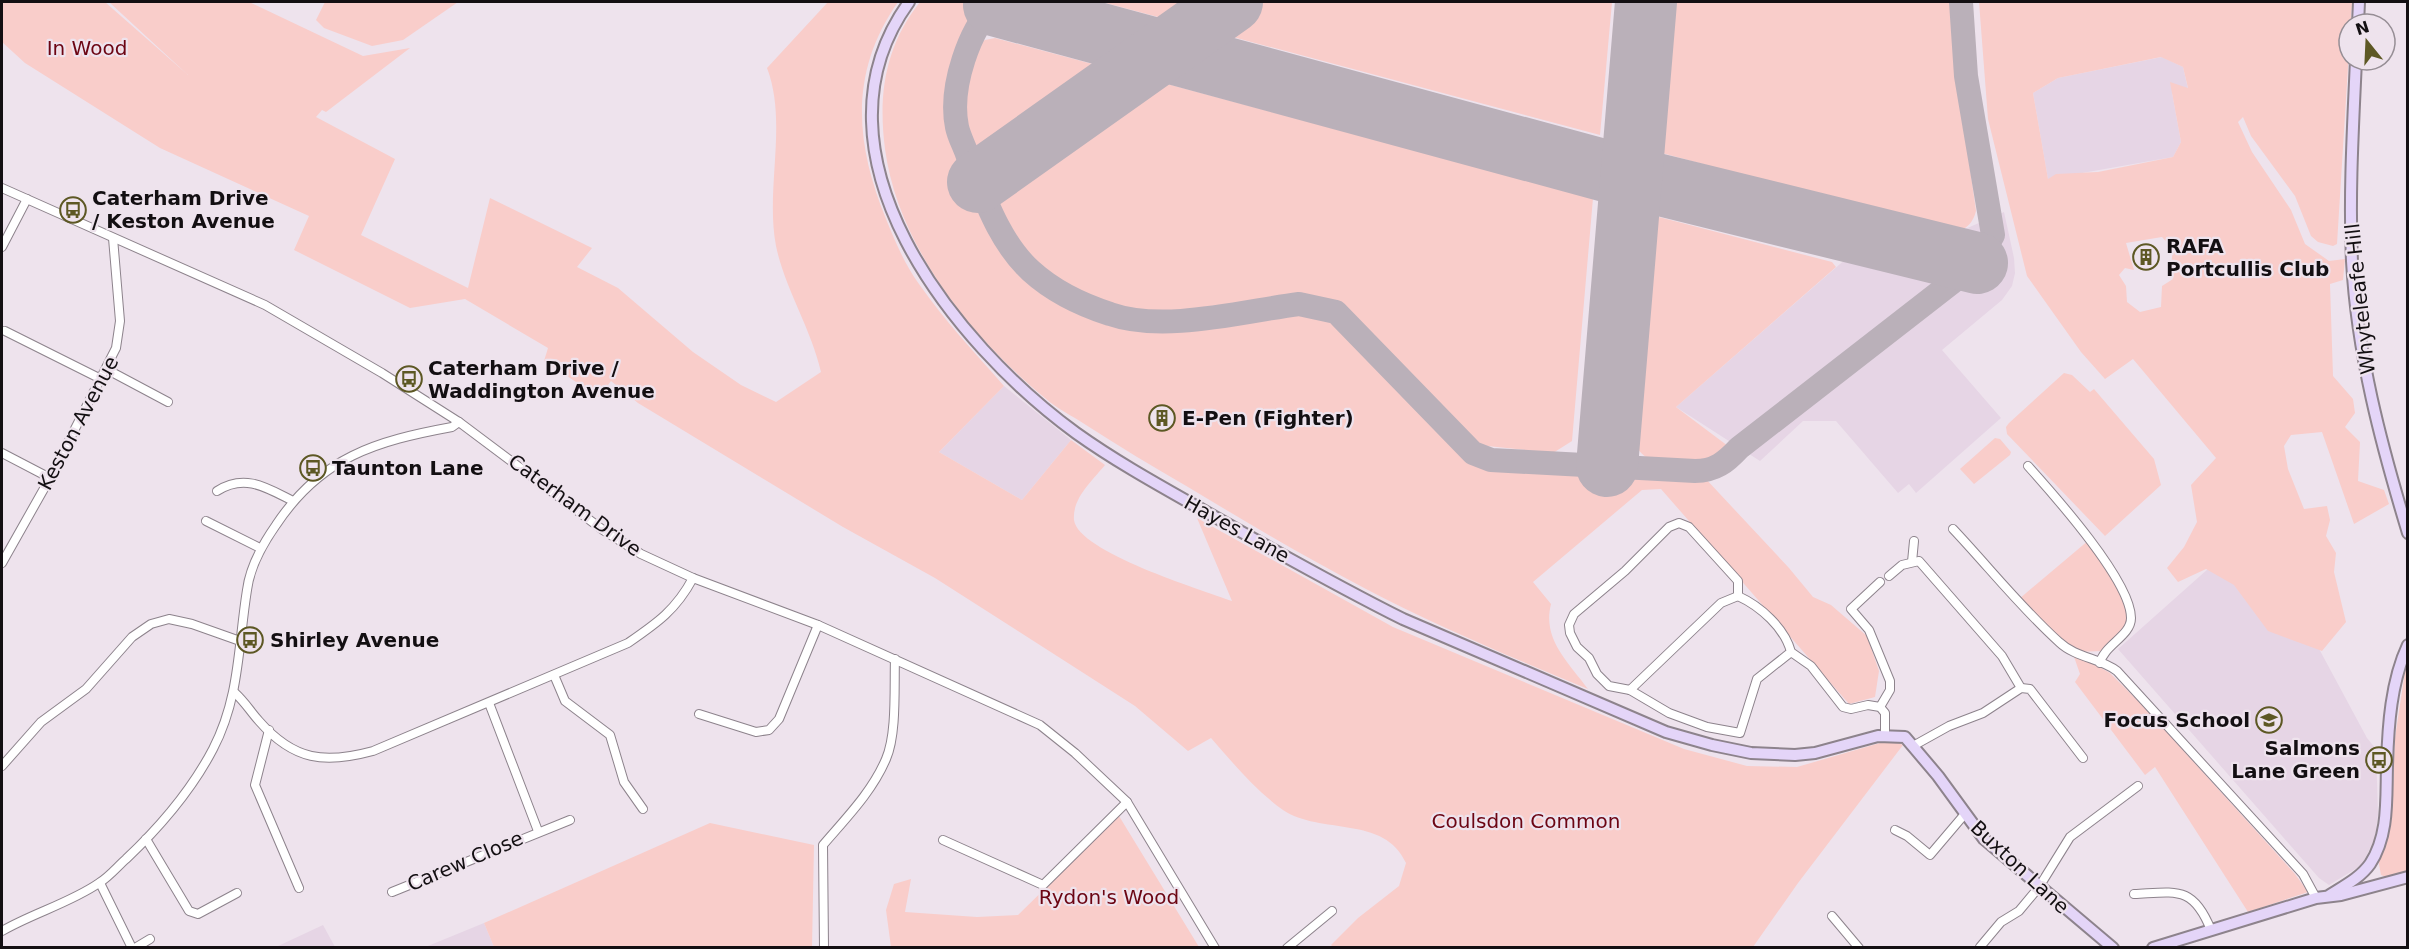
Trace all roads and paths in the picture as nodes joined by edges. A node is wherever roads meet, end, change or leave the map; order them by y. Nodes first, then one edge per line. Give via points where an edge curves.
1 (909, 2) edge
2 (2355, 72) edge
3 (2, 188) edge
4 (27, 200) junction
5 (113, 238) junction
6 (2, 247) edge
7 (5, 330) dead end
8 (106, 369) junction
9 (101, 379) junction
10 (168, 402) dead end
11 (459, 422) junction
12 (2, 453) edge
13 (2028, 466) dead end
14 (50, 478) junction
15 (217, 491) dead end
16 (293, 501) junction
17 (206, 520) dead end
18 (1953, 529) dead end
19 (2408, 533) edge
20 (1914, 541) dead end
21 (260, 548) junction
22 (2, 562) edge
23 (1912, 562) junction
24 (1889, 576) dead end
25 (693, 578) junction
26 (1880, 582) dead end
27 (1738, 596) junction
28 (818, 625) junction
29 (240, 641) junction
30 (2408, 645) edge
31 (1791, 652) junction
32 (895, 658) junction
33 (2100, 663) junction
34 (554, 675) junction
35 (2021, 688) junction
36 (1630, 690) junction
37 (235, 693) junction
38 (489, 703) junction
39 (1880, 707) junction
40 (699, 714) dead end
41 (269, 730) junction
42 (1885, 735) junction
43 (1913, 746) junction
44 (2082, 758) dead end
45 (2, 766) edge
46 (2138, 786) dead end
47 (1127, 802) junction
48 (643, 809) dead end
49 (1964, 815) junction
50 (570, 820) dead end
51 (1894, 830) dead end
52 (538, 831) junction
53 (146, 839) junction
54 (943, 840) dead end
55 (2371, 863) junction
56 (2408, 877) edge
57 (100, 883) junction
58 (2383, 883) junction
59 (2038, 887) junction
60 (299, 888) dead end
61 (392, 892) dead end
62 (237, 893) dead end
63 (2134, 894) dead end
64 (2330, 895) junction
65 (2316, 898) junction
66 (1332, 911) dead end
67 (1832, 916) dead end
68 (2211, 930) junction
69 (2, 931) edge
70 (150, 939) dead end
71 (1980, 947) edge
72 (134, 948) edge
73 (824, 948) edge
74 (1215, 948) edge
75 (1287, 948) edge
76 (1859, 948) edge
77 (2113, 948) edge
78 (2153, 948) edge

1 - 42 street, Hayes Lane via 886,42 874,74 873,144 894,217 942,300 978,343 1015,384 1076,433 1181,498 1372,604 1666,732 1726,748 1785,755 1815,753
2 - 19 street, Whyteleafe Hill via 2352,262 2361,342 2385,456
3 - 4 street, Caterham Drive
4 - 5 street, Caterham Drive
4 - 6 street
5 - 8 street, Keston Avenue via 120,321 117,348
5 - 11 street, Caterham Drive via 265,305
7 - 9 street
8 - 9 street, Keston Avenue
8 - 10 street
9 - 14 street, Keston Avenue
11 - 16 street via 361,450 321,475
11 - 25 street, Caterham Drive via 603,530 641,554
12 - 14 street
13 - 33 street via 2110,569 2128,607 2131,619 2127,628 2104,651
14 - 22 street, Keston Avenue
15 - 16 street via 240,481 261,484
16 - 21 street
17 - 21 street
18 - 33 street via 2060,643
20 - 23 street
21 - 29 street via 247,589
23 - 24 street
23 - 35 street via 1919,561 1994,647
25 - 28 street, Caterham Drive
25 - 34 street via 681,600 663,619 628,643
26 - 39 street via 1851,609 1869,630 1890,681 1890,690
27 - 31 street via 1755,604 1788,640
27 - 36 street via 1721,603
27 - 36 street via 1738,581 1689,527 1679,523 1670,527 1574,614 1569,625 1569,633 1597,674 1609,686
28 - 32 street, Caterham Drive
28 - 40 street via 779,719 769,730 756,732
29 - 37 street
29 - 45 street via 169,619 151,624 132,637 86,690 41,722
30 - 55 street via 2402,657 2390,722 2387,813
31 - 36 street via 1757,679 1740,733 1707,727
31 - 39 street via 1811,666 1843,707
32 - 47 street, Caterham Drive via 1040,725
32 - 73 street via 887,758 867,792 823,845
33 - 65 street via 2117,671 2303,874
34 - 38 street
34 - 48 street via 565,701 610,735 624,782
35 - 43 street via 1983,713
35 - 44 street via 2030,689
37 - 41 street
37 - 53 street via 200,773
38 - 41 street via 373,751 342,759 320,759 295,751
38 - 52 street, Carew Close
39 - 42 street via 1885,713
41 - 60 street via 255,785
42 - 43 street via 1905,737
43 - 49 street, Buxton Lane
46 - 59 street via 2070,837
47 - 54 street via 1043,885
47 - 74 street, Caterham Drive
49 - 51 street via 1930,855
49 - 59 street, Buxton Lane via 1984,839
50 - 52 street, Carew Close
52 - 61 street, Carew Close
53 - 57 street
53 - 62 street via 189,911 198,914
55 - 58 street via 2373,873
55 - 64 street via 2362,874
56 - 58 street
57 - 69 street
57 - 72 street
58 - 64 street
59 - 71 street via 2019,911 2001,922
59 - 77 street, Buxton Lane
63 - 68 street via 2182,894 2202,909
64 - 65 street
65 - 68 street
66 - 75 street
67 - 76 street
68 - 78 street
70 - 72 street

